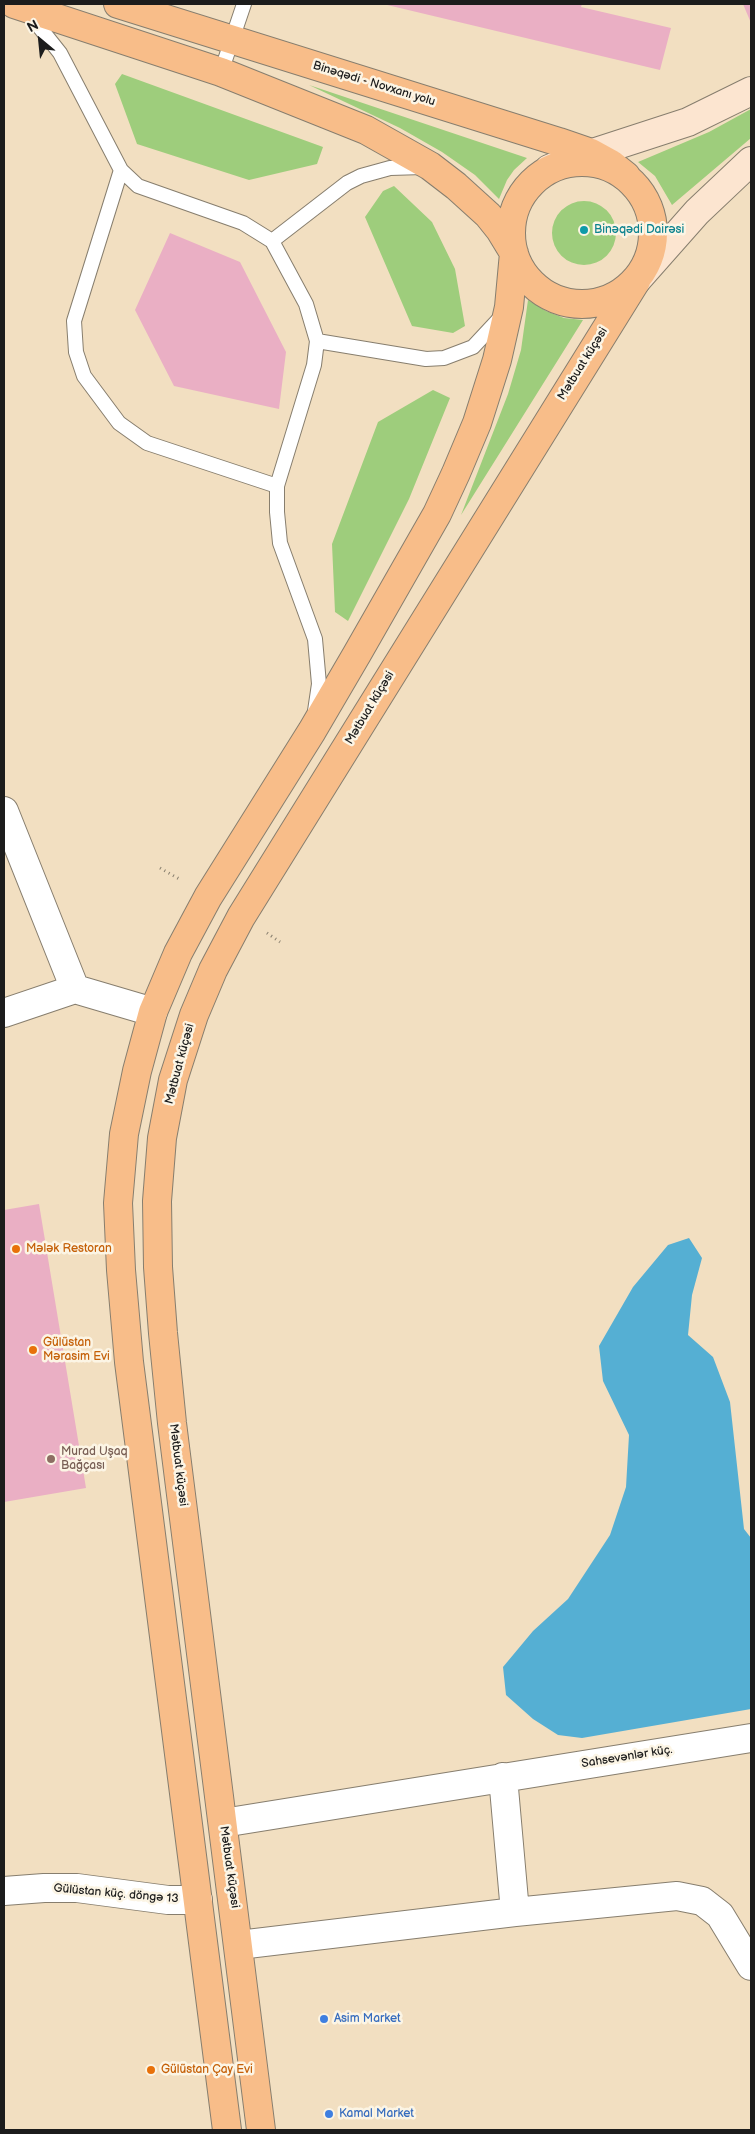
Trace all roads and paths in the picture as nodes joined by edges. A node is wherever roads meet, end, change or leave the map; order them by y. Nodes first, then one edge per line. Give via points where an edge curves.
1 (118, 4) edge
2 (244, 4) edge
3 (19, 5) edge
4 (231, 39) junction
5 (221, 72) junction
6 (751, 91) edge
7 (591, 153) junction
8 (751, 160) edge
9 (430, 166) junction
10 (549, 169) junction
11 (121, 170) junction
12 (626, 176) junction
13 (272, 241) junction
14 (514, 253) junction
15 (636, 280) junction
16 (509, 306) junction
17 (317, 341) junction
18 (277, 486) junction
19 (312, 731) junction
20 (4, 810) edge
21 (74, 989) junction
22 (153, 1012) junction
23 (4, 1013) edge
24 (751, 1738) edge
25 (503, 1777) junction
26 (223, 1823) junction
27 (189, 1828) junction
28 (4, 1891) edge
29 (233, 1896) junction
30 (198, 1900) junction
31 (515, 1912) junction
32 (239, 1945) junction
33 (204, 1950) junction
34 (751, 1966) edge
35 (227, 2130) edge
36 (261, 2130) edge

1 - 4 main road, Binəqədi - Novxanı yolu
2 - 4 lane
3 - 5 main road
3 - 11 lane via 60,53
4 - 5 lane
4 - 7 main road, Binəqədi - Novxanı yolu
5 - 9 main road via 366,130
6 - 7 main road via 688,122
7 - 10 main road
7 - 12 main road, Binəqədi - Novxanı yolu
8 - 15 main road, Mətbuat küçəsi via 696,212
9 - 13 lane via 390,168 362,176
9 - 14 main road via 488,215
10 - 12 main road via 572,162 596,162
10 - 14 main road via 527,187 519,200 511,227
11 - 13 lane via 138,186 244,223
11 - 18 lane via 74,321 76,352 84,376 119,423 147,443
12 - 15 main road via 638,187 653,217 652,251
13 - 17 lane via 306,304
14 - 15 main road via 521,270 534,285 567,303 604,301 621,293
14 - 16 main road
15 - 26 main road, Mətbuat küçəsi via 241,917 194,1015 173,1080 162,1138 157,1201 158,1267 172,1423
16 - 17 lane via 473,347 444,358 426,359
16 - 19 main road via 497,360 477,423 437,514
17 - 18 lane via 312,373
18 - 19 lane via 280,542 315,639 319,684
19 - 22 main road via 208,898 178,953
20 - 21 street
21 - 22 street
21 - 23 street
22 - 27 main road via 124,1134 118,1202 129,1362
24 - 25 street, Sahsevənlər küç.
25 - 26 street, Sahsevənlər küç.
25 - 31 street
26 - 27 main road
26 - 29 main road, Mətbuat küçəsi
27 - 30 main road
28 - 30 street, Gülüstan küç. döngə 13 via 77,1888 168,1900
29 - 30 main road
29 - 32 main road, Mətbuat küçəsi
30 - 33 main road
31 - 32 street
31 - 34 street via 677,1896 702,1901 720,1915
32 - 33 main road
32 - 36 main road, Mətbuat küçəsi
33 - 35 main road

